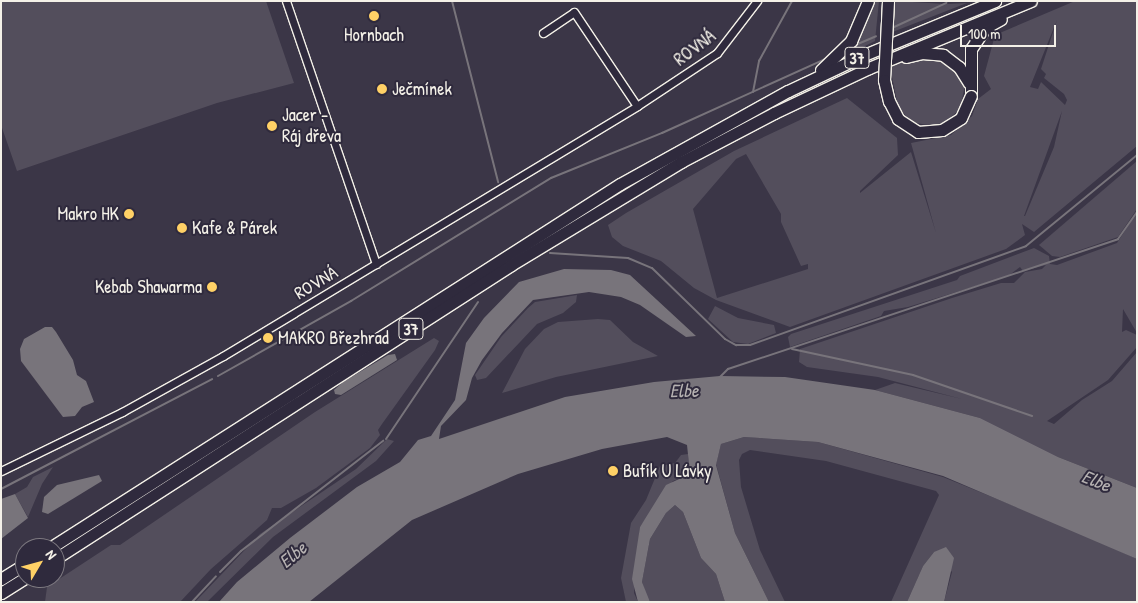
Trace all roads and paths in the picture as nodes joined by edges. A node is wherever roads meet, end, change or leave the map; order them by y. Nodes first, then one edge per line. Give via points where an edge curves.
1 (286, 1) edge
2 (757, 1) edge
3 (868, 1) edge
4 (888, 1) edge
5 (994, 1) edge
6 (1031, 1) edge
7 (1036, 1) edge
8 (543, 33) dead end
9 (869, 68) junction
10 (788, 91) junction
11 (971, 92) junction
12 (637, 106) junction
13 (376, 264) junction
14 (1, 471) edge
15 (65, 538) edge
16 (65, 553) edge
17 (15, 570) edge
18 (1, 579) edge
19 (15, 584) edge
20 (1, 593) edge

1 - 13 street
2 - 12 street, ROVNÁ via 717,53
3 - 10 main road via 854,36 842,52
4 - 11 main road, bridge via 884,80 898,119 918,132 942,130 961,118
5 - 10 main road, 37
6 - 9 main road, 37
7 - 11 main road via 991,24 979,35 969,58
8 - 12 street via 574,12
9 - 11 main road via 913,55 937,54 955,62
9 - 16 main road, 37 via 757,122 580,223
10 - 15 main road, 37 via 566,216
12 - 13 street, ROVNÁ
13 - 14 street, ROVNÁ via 131,407
17 - 18 main road
19 - 20 main road

